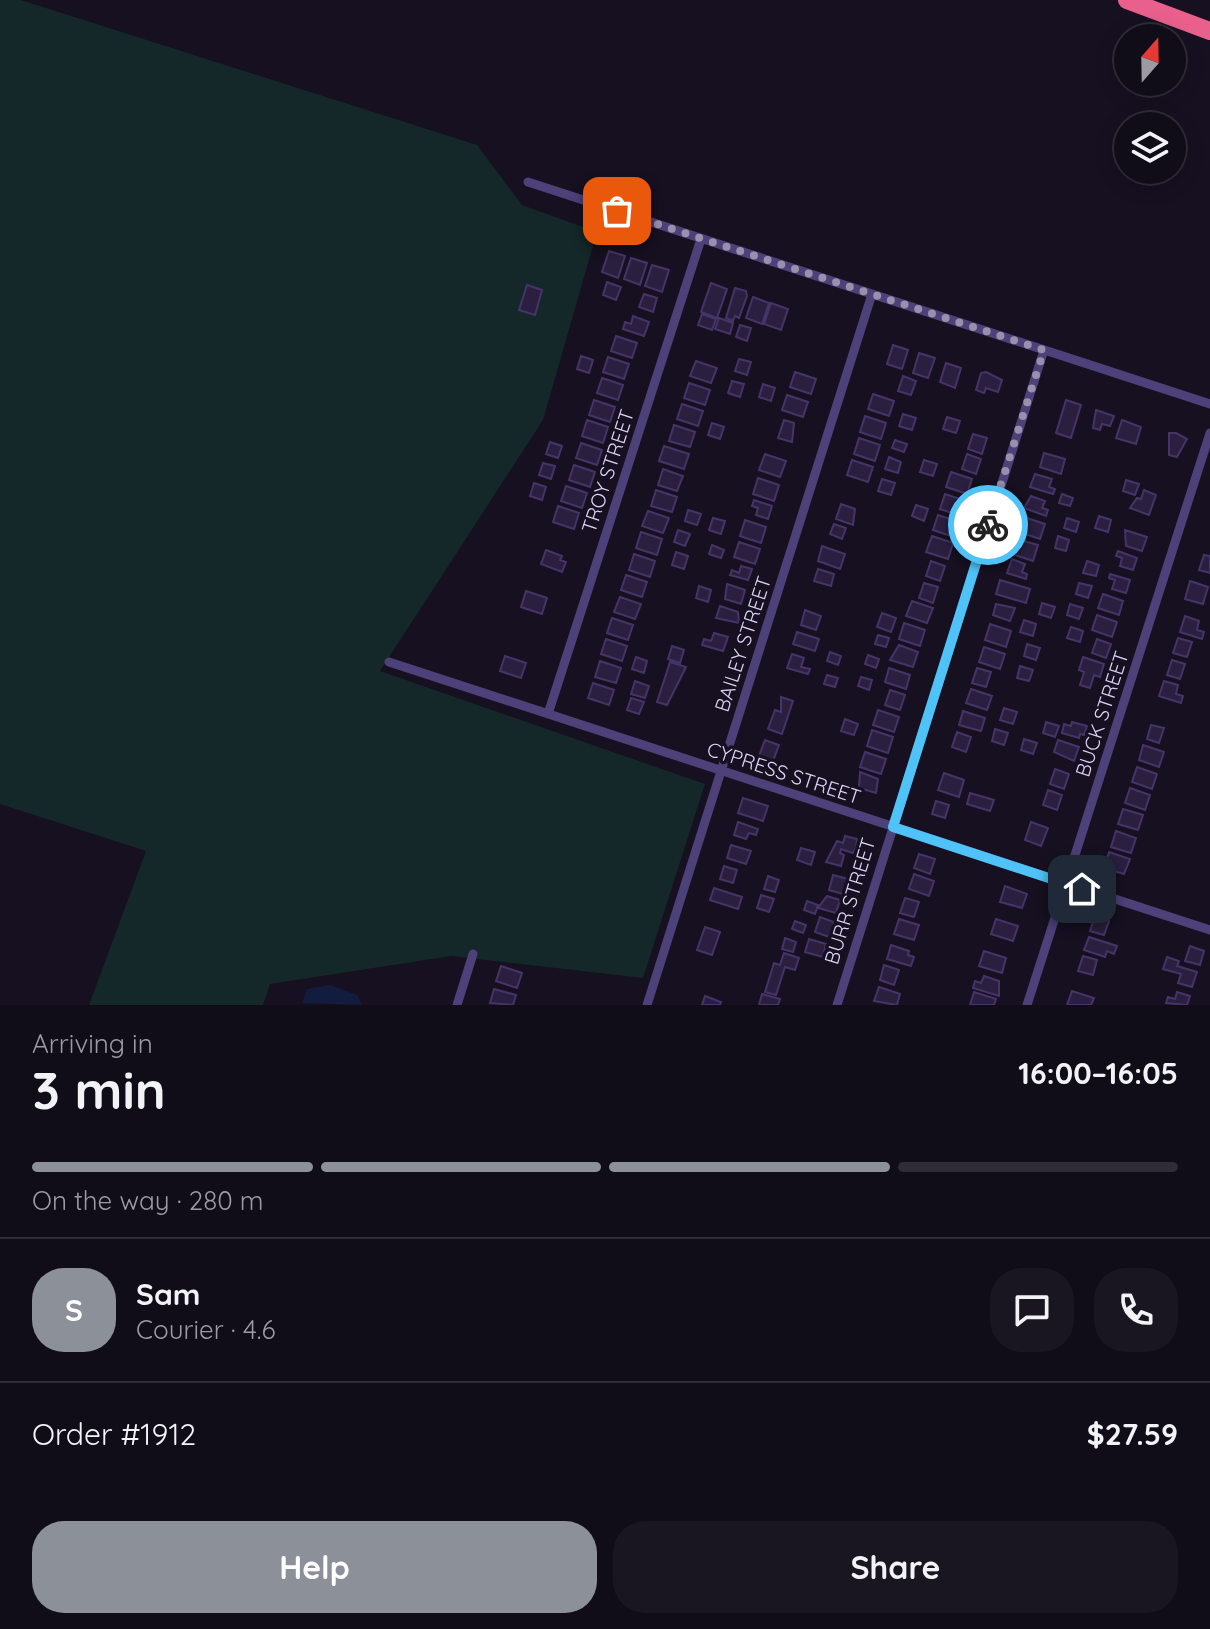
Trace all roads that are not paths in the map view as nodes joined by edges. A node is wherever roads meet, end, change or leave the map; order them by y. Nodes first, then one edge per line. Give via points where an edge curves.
1 (1127, 0) edge
2 (1210, 31) edge
3 (528, 182) dead end
4 (701, 239) junction
5 (872, 294) junction
6 (1044, 350) junction
7 (1210, 404) edge
8 (1210, 433) edge
9 (389, 662) dead end
10 (548, 714) junction
11 (721, 771) junction
12 (893, 827) junction
13 (1066, 883) junction
14 (1210, 930) edge
15 (473, 954) dead end
16 (457, 1005) edge
17 (647, 1005) edge
18 (837, 1005) edge
19 (1027, 1005) edge

1 - 2 highway
3 - 4 street
4 - 5 street
4 - 10 street, TROY STREET
5 - 6 street
5 - 11 street, BAILEY STREET
6 - 7 street
6 - 12 street, BURR STREET
8 - 13 street, BUCK STREET
9 - 10 street, CYPRESS STREET
10 - 11 street, CYPRESS STREET
11 - 12 street, CYPRESS STREET
11 - 17 street, BAILEY STREET
12 - 13 street, CYPRESS STREET
12 - 18 street, BURR STREET
13 - 14 street, CYPRESS STREET
13 - 19 street, BUCK STREET
15 - 16 street

